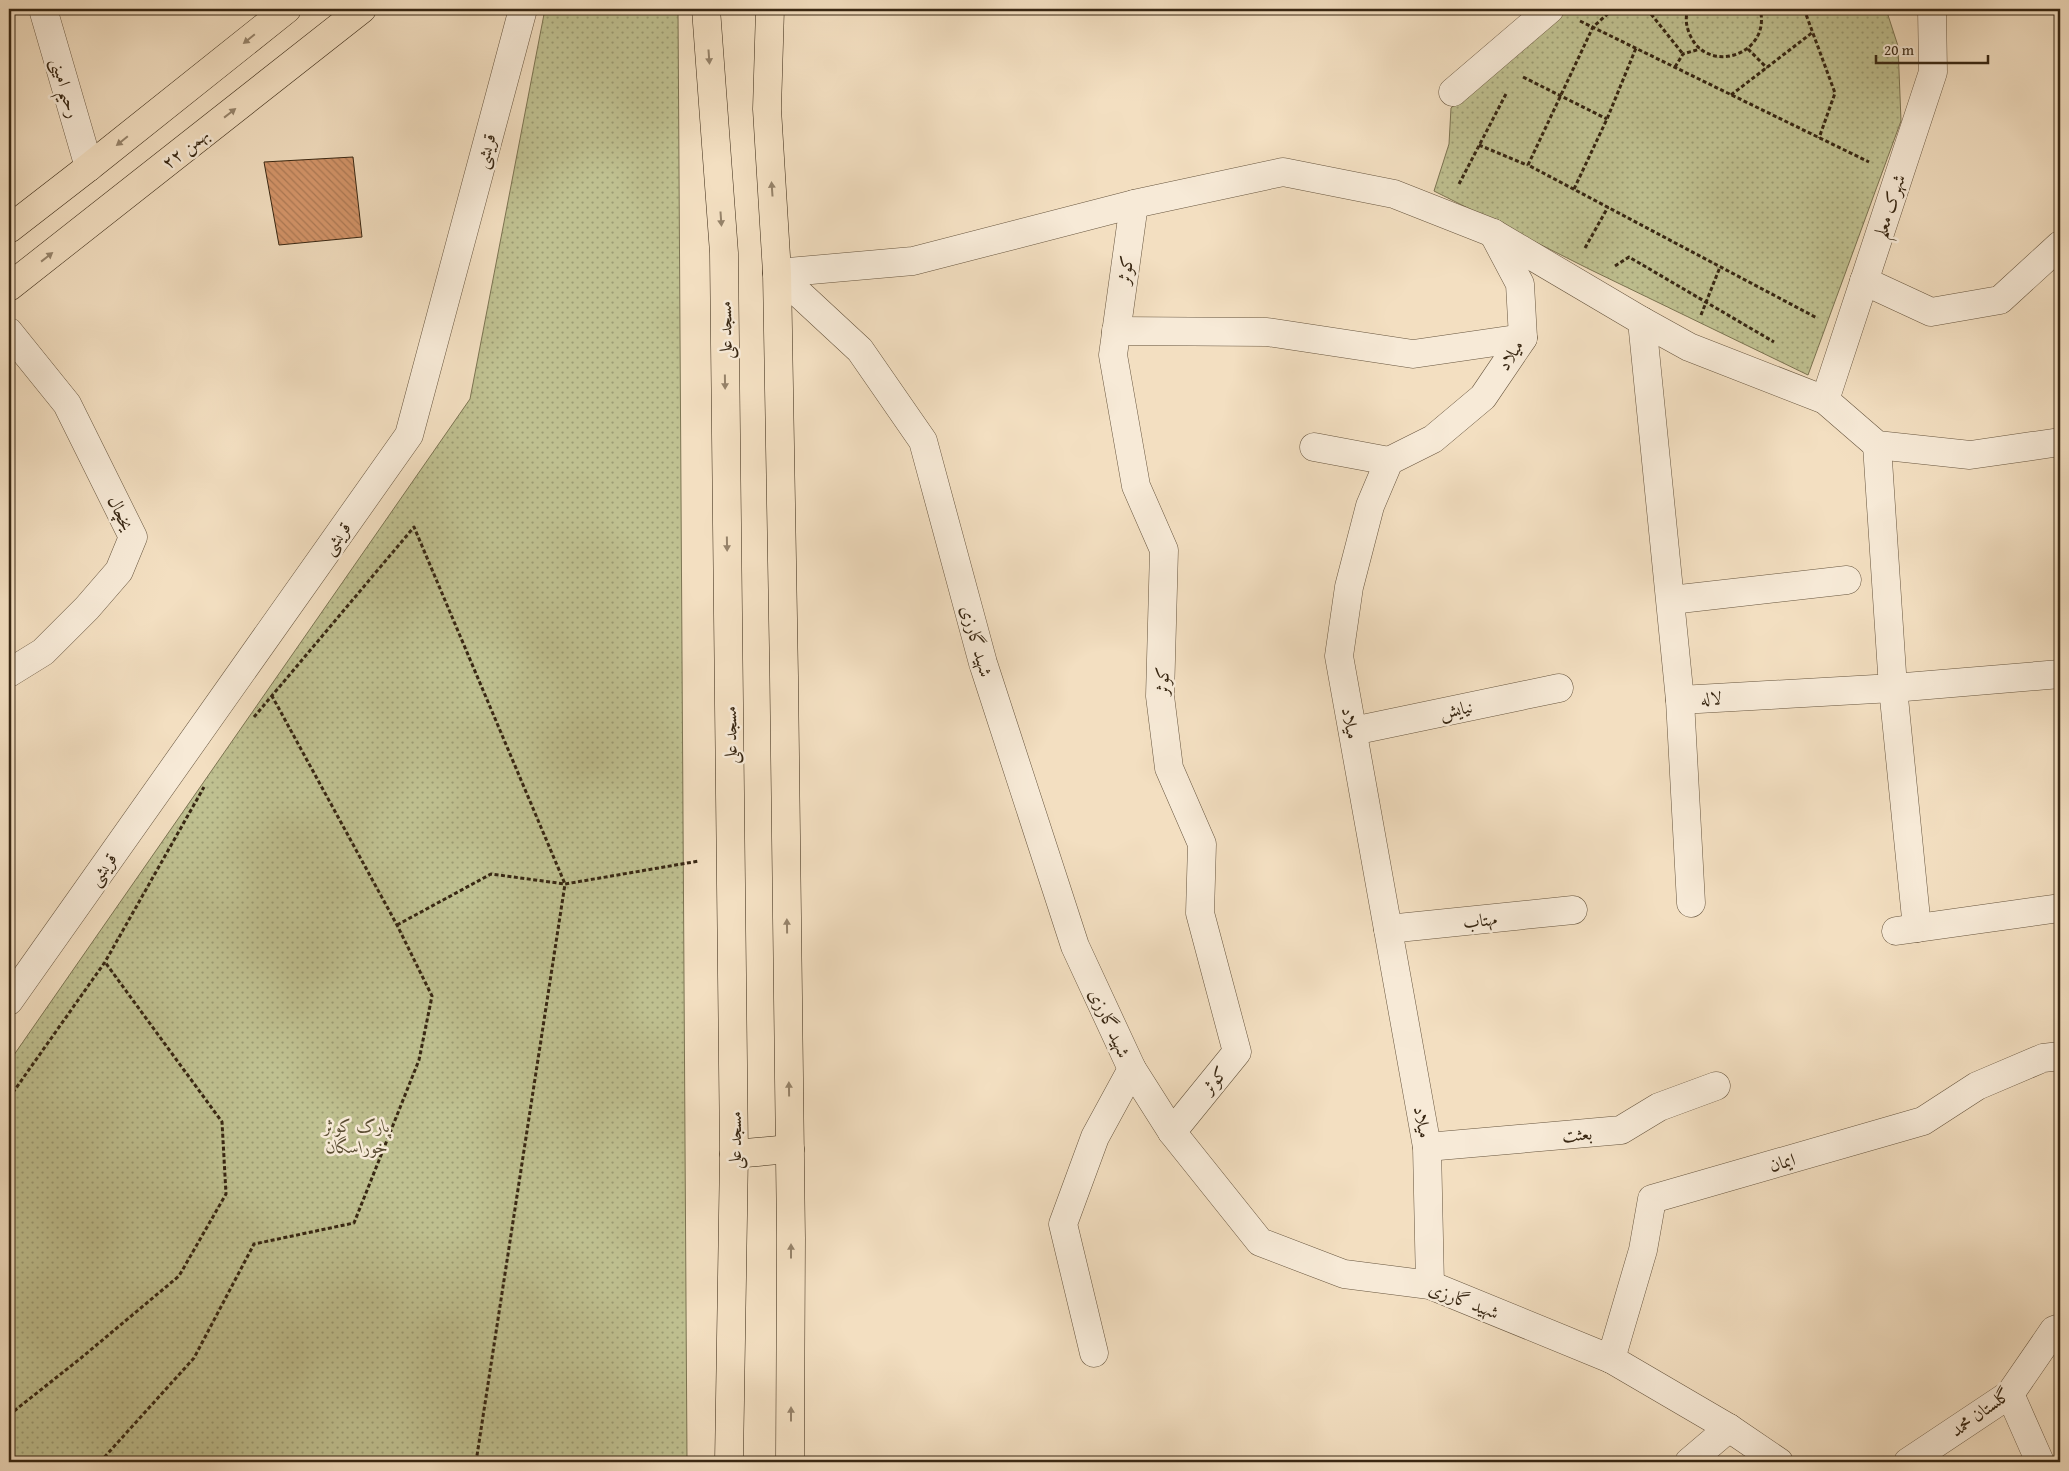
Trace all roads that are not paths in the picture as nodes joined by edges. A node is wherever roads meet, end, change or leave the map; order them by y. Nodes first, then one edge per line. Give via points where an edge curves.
1 (43, 9) edge
2 (287, 9) edge
3 (362, 9) edge
4 (523, 9) edge
5 (706, 9) edge
6 (770, 9) edge
7 (1550, 9) edge
8 (1932, 9) edge
9 (1453, 92) dead end
10 (89, 167) junction
11 (1134, 204) junction
12 (9, 229) edge
13 (1493, 233) junction
14 (2060, 245) edge
15 (777, 273) junction
16 (1864, 281) junction
17 (9, 287) edge
18 (1642, 322) junction
19 (1116, 331) junction
20 (9, 332) edge
21 (1523, 338) junction
22 (1825, 400) junction
23 (2060, 442) edge
24 (1877, 445) junction
25 (1314, 447) dead end
26 (1389, 461) junction
27 (1847, 580) dead end
28 (1671, 600) junction
29 (9, 673) edge
30 (2060, 674) edge
31 (1559, 688) dead end
32 (1893, 688) junction
33 (1680, 700) junction
34 (1352, 731) junction
35 (1691, 903) dead end
36 (2060, 908) edge
37 (1573, 910) dead end
38 (1388, 930) junction
39 (9, 1001) edge
40 (2060, 1056) edge
41 (1132, 1069) junction
42 (1716, 1086) dead end
43 (1172, 1132) junction
44 (1427, 1147) junction
45 (790, 1149) junction
46 (734, 1154) junction
47 (1430, 1285) junction
48 (2060, 1328) edge
49 (1094, 1353) dead end
50 (1611, 1359) junction
51 (2010, 1394) junction
52 (1729, 1428) junction
53 (729, 1462) edge
54 (790, 1462) edge
55 (1689, 1462) edge
56 (1779, 1462) edge
57 (1908, 1462) edge
58 (2040, 1462) edge

1 - 10 street, رحیم امینی
2 -> 10 main road
17 -> 3 main road, ۲۲ بهمن
4 - 39 street, قریشی via 409,435
5 -> 46 main road, مسجد علی via 724,253
15 -> 6 main road via 767,109
7 - 9 street
8 - 16 street, شهرک معلم via 1933,72
10 - 12 main road
11 - 13 street via 1283,172 1394,194
11 - 15 street via 913,261
11 - 19 street, کوثر
13 - 18 street
13 - 21 street, میلاد via 1520,284
14 - 16 street via 2000,300 1931,312
15 - 41 street, شهید گارزی via 860,350 923,441 983,663 1072,936
45 -> 15 main road
16 - 22 street, شهرک معلم
18 - 22 street via 1689,347
18 - 28 street, لاله
19 - 21 street via 1267,332 1413,354
19 - 43 street, کوثر via 1113,355 1136,486 1164,550 1160,696 1169,768 1202,844 1200,913 1237,1052
20 - 29 street, یخچال via 67,404 133,537 119,570 87,608 43,652
21 - 26 street, میلاد via 1483,397 1432,440
22 - 24 street
23 - 24 street via 1970,454
24 - 32 street
25 - 26 street
26 - 34 street, میلاد via 1370,506 1349,587 1339,656
27 - 28 street
28 - 33 street, لاله
30 - 32 street, لاله
31 - 34 street, نیایش
32 - 33 street, لاله
32 - 36 street via 1907,929
33 - 35 street
34 - 38 street, میلاد
37 - 38 street, مهتاب
38 - 44 street, میلاد
40 - 50 street, ایمان via 2042,1058 1977,1086 1923,1121 1652,1199 1643,1250
41 - 43 street, شهید گارزی
41 - 49 street via 1095,1137 1063,1224
42 - 44 street, بعثت via 1659,1107 1621,1130
43 - 47 street, شهید گارزی via 1260,1242 1344,1274
44 - 47 street, میلاد
45 - 46 main road
54 -> 45 main road
46 - 53 main road, مسجد علی
47 - 50 street, شهید گارزی
48 - 51 street, گلستان محمد via 2054,1330
50 - 52 street, شهید گارزی
51 - 57 street, گلستان محمد
51 - 58 street
52 - 55 street
52 - 56 street, شهید گارزی

